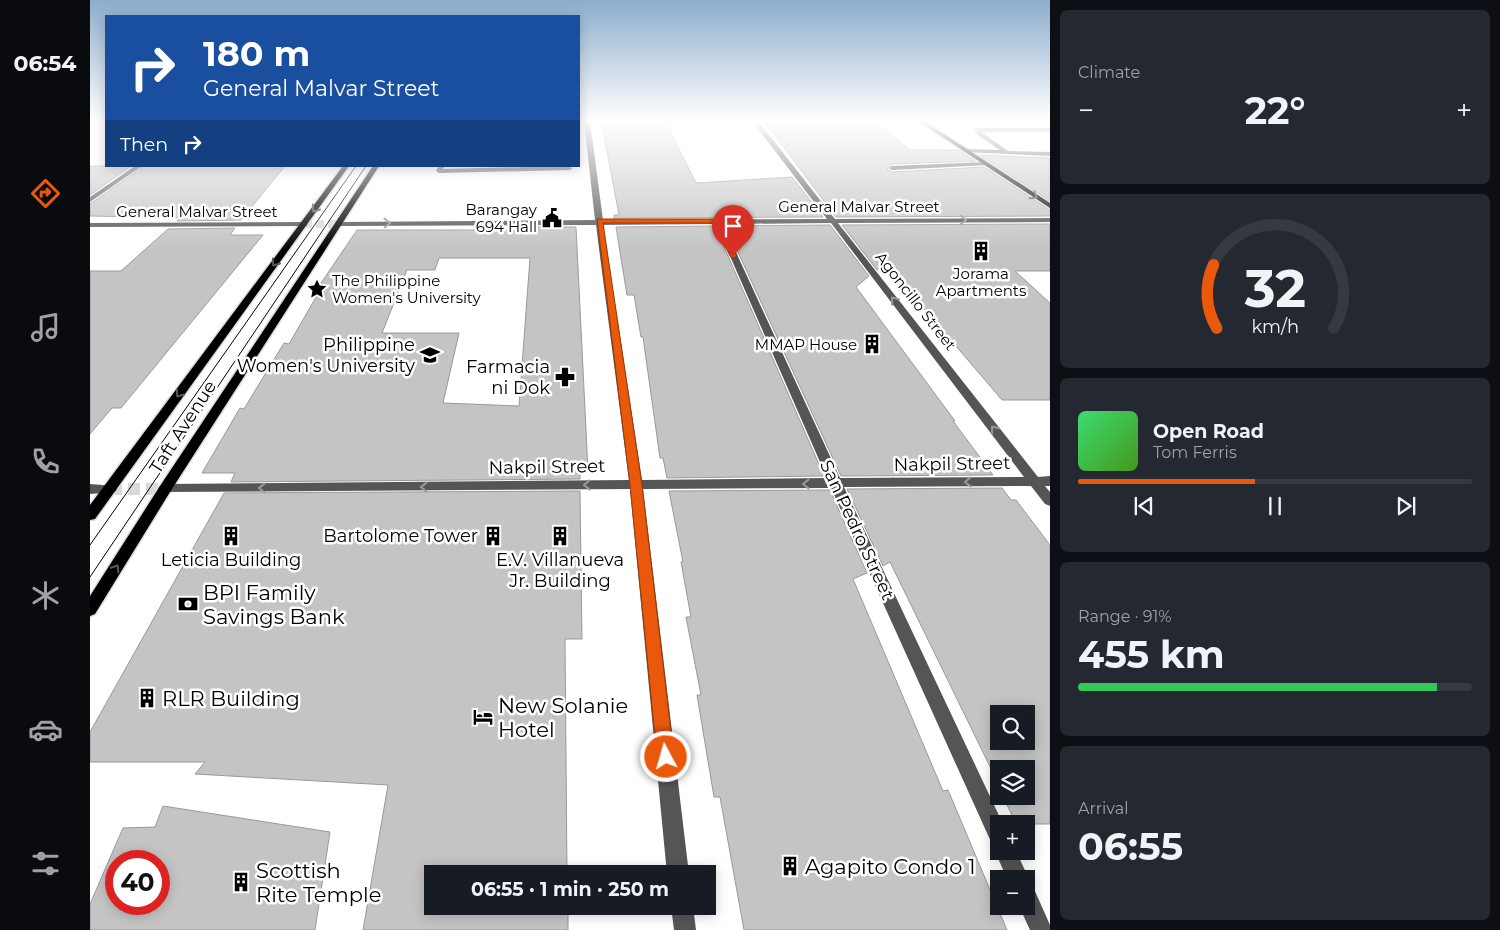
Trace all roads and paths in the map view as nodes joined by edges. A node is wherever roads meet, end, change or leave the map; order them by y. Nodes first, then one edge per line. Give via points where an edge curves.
1 (592, 164) edge
2 (789, 164) edge
3 (977, 164) edge
4 (986, 164) edge
5 (138, 167) edge
6 (345, 167) edge
7 (375, 167) edge
8 (570, 168) dead end
9 (892, 168) dead end
10 (439, 171) edge
11 (90, 200) edge
12 (1050, 206) edge
13 (718, 220) junction
14 (833, 220) junction
15 (1050, 220) edge
16 (599, 221) junction
17 (304, 224) junction
18 (338, 224) junction
19 (90, 225) edge
20 (1034, 481) junction
21 (1050, 481) edge
22 (836, 484) junction
23 (636, 485) junction
24 (165, 488) junction
25 (110, 489) junction
26 (90, 490) edge
27 (1050, 501) edge
28 (90, 515) edge
29 (90, 609) edge
30 (990, 818) edge
31 (677, 865) edge
32 (683, 915) edge
33 (1035, 915) edge
34 (684, 930) edge
35 (1042, 930) edge

1 - 16 street
2 - 14 street, Agoncillo Street
3 - 9 street
4 -> 12 main road
5 - 11 street
6 -> 17 main road, Taft Avenue
7 - 18 main road, Taft Avenue
8 - 10 street
13 - 14 street, General Malvar Street
13 - 16 street, General Malvar Street
13 - 22 street, San Pedro Street
14 -> 15 street, General Malvar Street
20 -> 14 street, Agoncillo Street
18 -> 16 street, General Malvar Street
16 - 23 street
17 - 19 street, General Malvar Street
17 -> 25 main road, Taft Avenue
18 - 24 main road, Taft Avenue
20 - 21 street, Nakpil Street
20 -> 22 street, Nakpil Street
20 - 27 street, Agoncillo Street
22 -> 23 street, Nakpil Street
22 - 30 street, San Pedro Street
23 -> 24 street, Nakpil Street
23 - 31 street
29 -> 24 main road, Taft Avenue
25 - 26 street
25 - 28 main road, Taft Avenue
32 - 34 street
33 - 35 street

